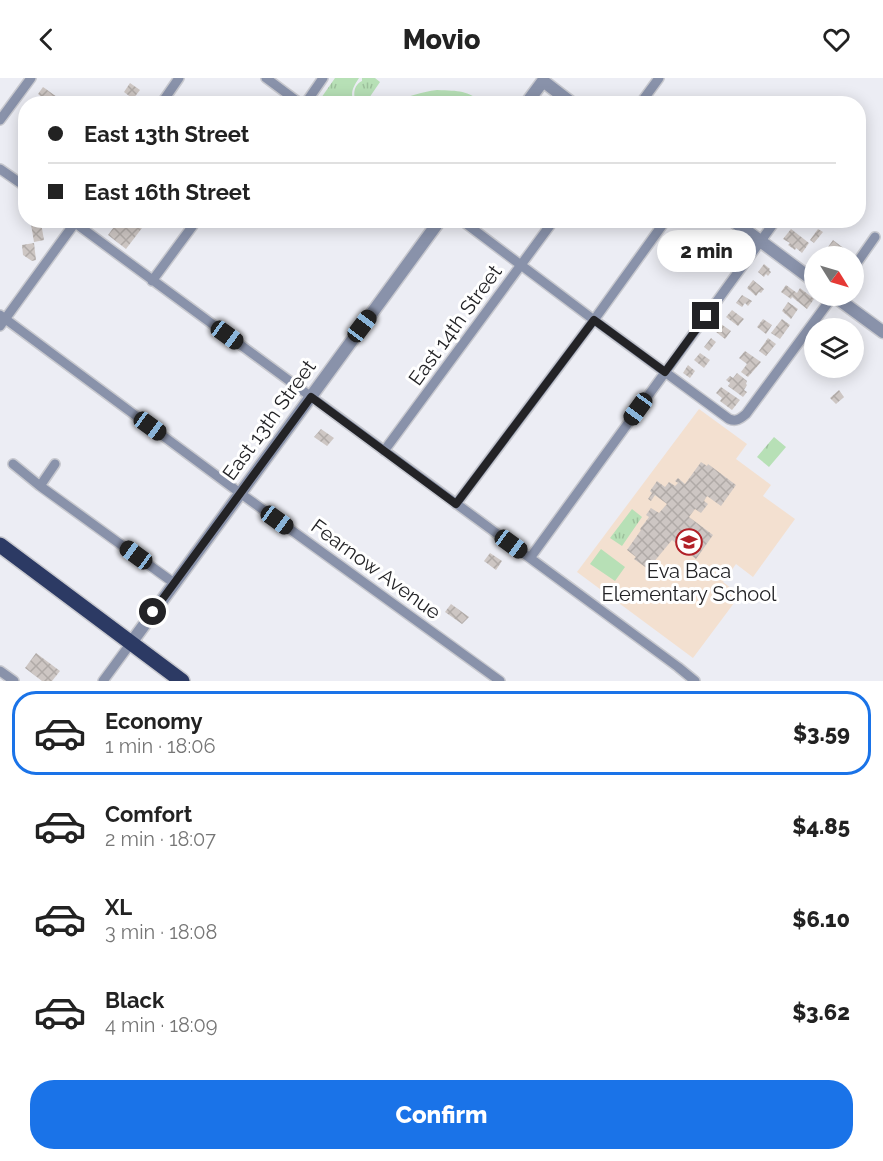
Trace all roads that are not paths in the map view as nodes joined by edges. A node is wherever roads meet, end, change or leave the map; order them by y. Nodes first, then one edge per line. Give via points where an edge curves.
1 (31, 78) edge
2 (179, 78) edge
3 (266, 78) edge
4 (323, 78) edge
5 (659, 78) edge
6 (542, 79) edge
7 (167, 96) edge
8 (283, 96) edge
9 (309, 96) edge
10 (531, 96) edge
11 (563, 96) edge
12 (646, 96) edge
13 (0, 120) edge
14 (0, 169) edge
15 (18, 181) edge
16 (69, 228) edge
17 (83, 228) edge
18 (191, 228) edge
19 (434, 228) edge
20 (472, 228) edge
21 (548, 228) edge
22 (660, 228) edge
23 (742, 228) edge
24 (770, 228) edge
25 (875, 237) dead end
26 (760, 242) junction
27 (864, 253) edge
28 (521, 265) junction
29 (804, 274) edge
30 (152, 281) junction
31 (827, 306) edge
32 (848, 306) edge
33 (2, 320) edge
34 (594, 320) junction
35 (883, 332) edge
36 (665, 372) junction
37 (311, 397) junction
38 (384, 451) junction
39 (14, 464) dead end
40 (56, 464) dead end
41 (40, 486) junction
42 (240, 493) junction
43 (456, 504) junction
44 (0, 545) edge
45 (530, 558) junction
46 (174, 583) junction
47 (130, 642) junction
48 (0, 671) edge
49 (14, 681) edge
50 (103, 681) edge
51 (182, 681) edge
52 (500, 681) edge
53 (695, 681) edge

1 - 13 street
2 - 7 street
3 - 8 street
4 - 9 street
5 - 12 street
6 - 10 street
6 - 11 street
14 - 15 street
16 - 33 street
17 - 30 street
18 - 30 street
19 - 37 street, East 13th Street
20 - 28 street
21 - 28 street, East 14th Street
22 - 34 street
23 - 26 street
24 - 26 street
25 - 27 street
26 - 29 street
26 - 36 street
28 - 34 street
28 - 38 street, East 14th Street
30 - 37 street
31 - 36 street via 741,419 729,419
32 - 35 street
33 - 42 street, Fearnow Avenue
34 - 36 street
34 - 43 street
36 - 45 street
37 - 38 street
37 - 42 street, East 13th Street
38 - 43 street
39 - 41 street
40 - 41 street
41 - 46 street
42 - 46 street, East 13th Street
42 - 52 street, Fearnow Avenue
43 - 45 street
44 - 47 highway
45 - 53 street
46 - 47 street, East 13th Street
47 - 50 street
47 - 51 highway
48 - 49 street

